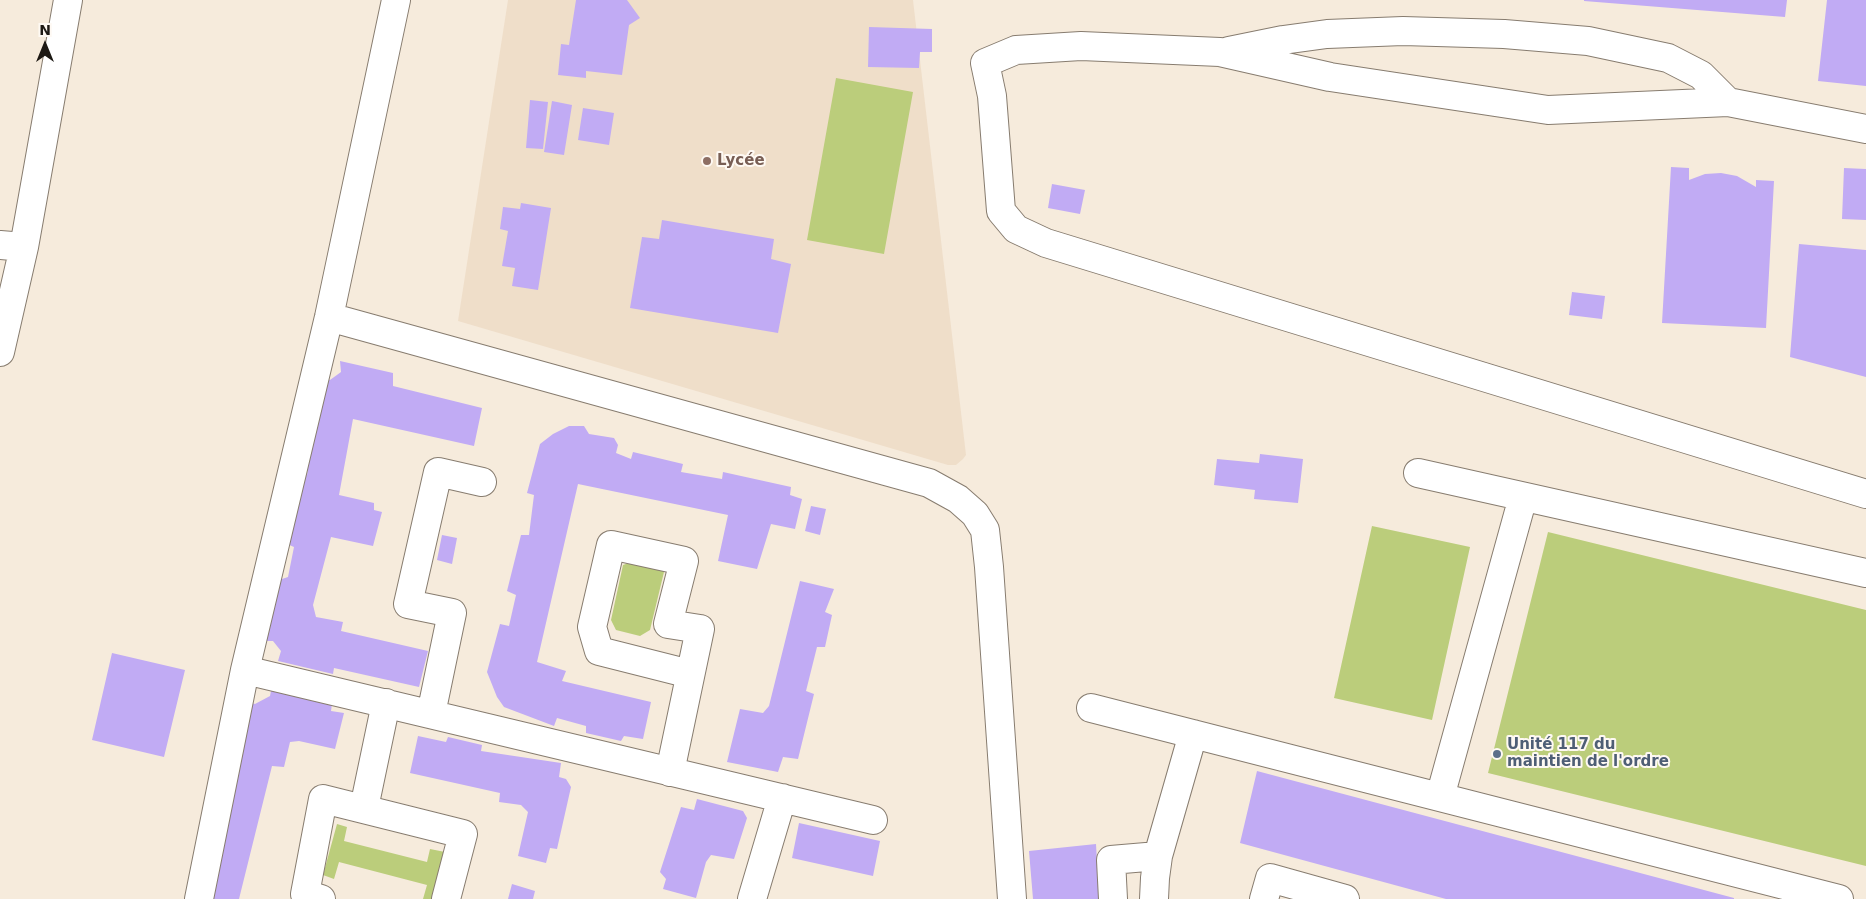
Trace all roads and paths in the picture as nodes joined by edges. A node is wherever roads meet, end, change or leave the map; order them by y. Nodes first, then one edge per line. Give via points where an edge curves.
1 (68, 0) edge
2 (396, 0) edge
3 (1220, 52) junction
4 (1728, 102) junction
5 (1866, 129) edge
6 (12, 246) edge
7 (329, 317) junction
8 (0, 352) edge
9 (1418, 473) dead end
10 (482, 482) dead end
11 (1866, 494) edge
12 (1524, 497) junction
13 (1866, 573) edge
14 (245, 670) junction
15 (690, 674) junction
16 (386, 703) junction
17 (1091, 708) dead end
18 (431, 714) junction
19 (1194, 734) junction
20 (670, 772) junction
21 (1440, 797) junction
22 (782, 798) junction
23 (364, 808) junction
24 (873, 820) dead end
25 (1158, 856) junction
26 (756, 898) edge
27 (199, 899) edge
28 (321, 899) edge
29 (446, 899) edge
30 (1012, 899) edge
31 (1113, 899) edge
32 (1154, 899) edge
33 (1264, 899) edge
34 (1346, 899) edge
35 (1839, 899) edge

1 - 6 street
2 - 7 street
3 - 4 street via 1330,77 1548,110
3 - 4 street via 1327,34 1402,31 1588,41 1668,58 1701,74
3 - 11 street via 1081,46 1016,50 985,63 992,96 1001,212 1016,229 1046,243
4 - 5 street
6 - 8 street
7 - 14 street
7 - 30 street via 929,483 958,499 975,514 985,530
9 - 12 street
10 - 18 street via 438,472 408,604 452,613
12 - 13 street
12 - 21 street
14 - 16 street
14 - 27 street
15 - 15 street via 599,652 592,627 611,546 684,561 668,624 700,630
15 - 20 street
16 - 18 street
16 - 23 street
17 - 19 street
18 - 20 street
19 - 21 street
19 - 25 street
20 - 22 street
21 - 35 street
22 - 24 street
22 - 26 street
23 - 28 street via 323,799 305,894
23 - 29 street via 463,834
25 - 31 street via 1112,860
25 - 32 street
33 - 34 street via 1270,878

